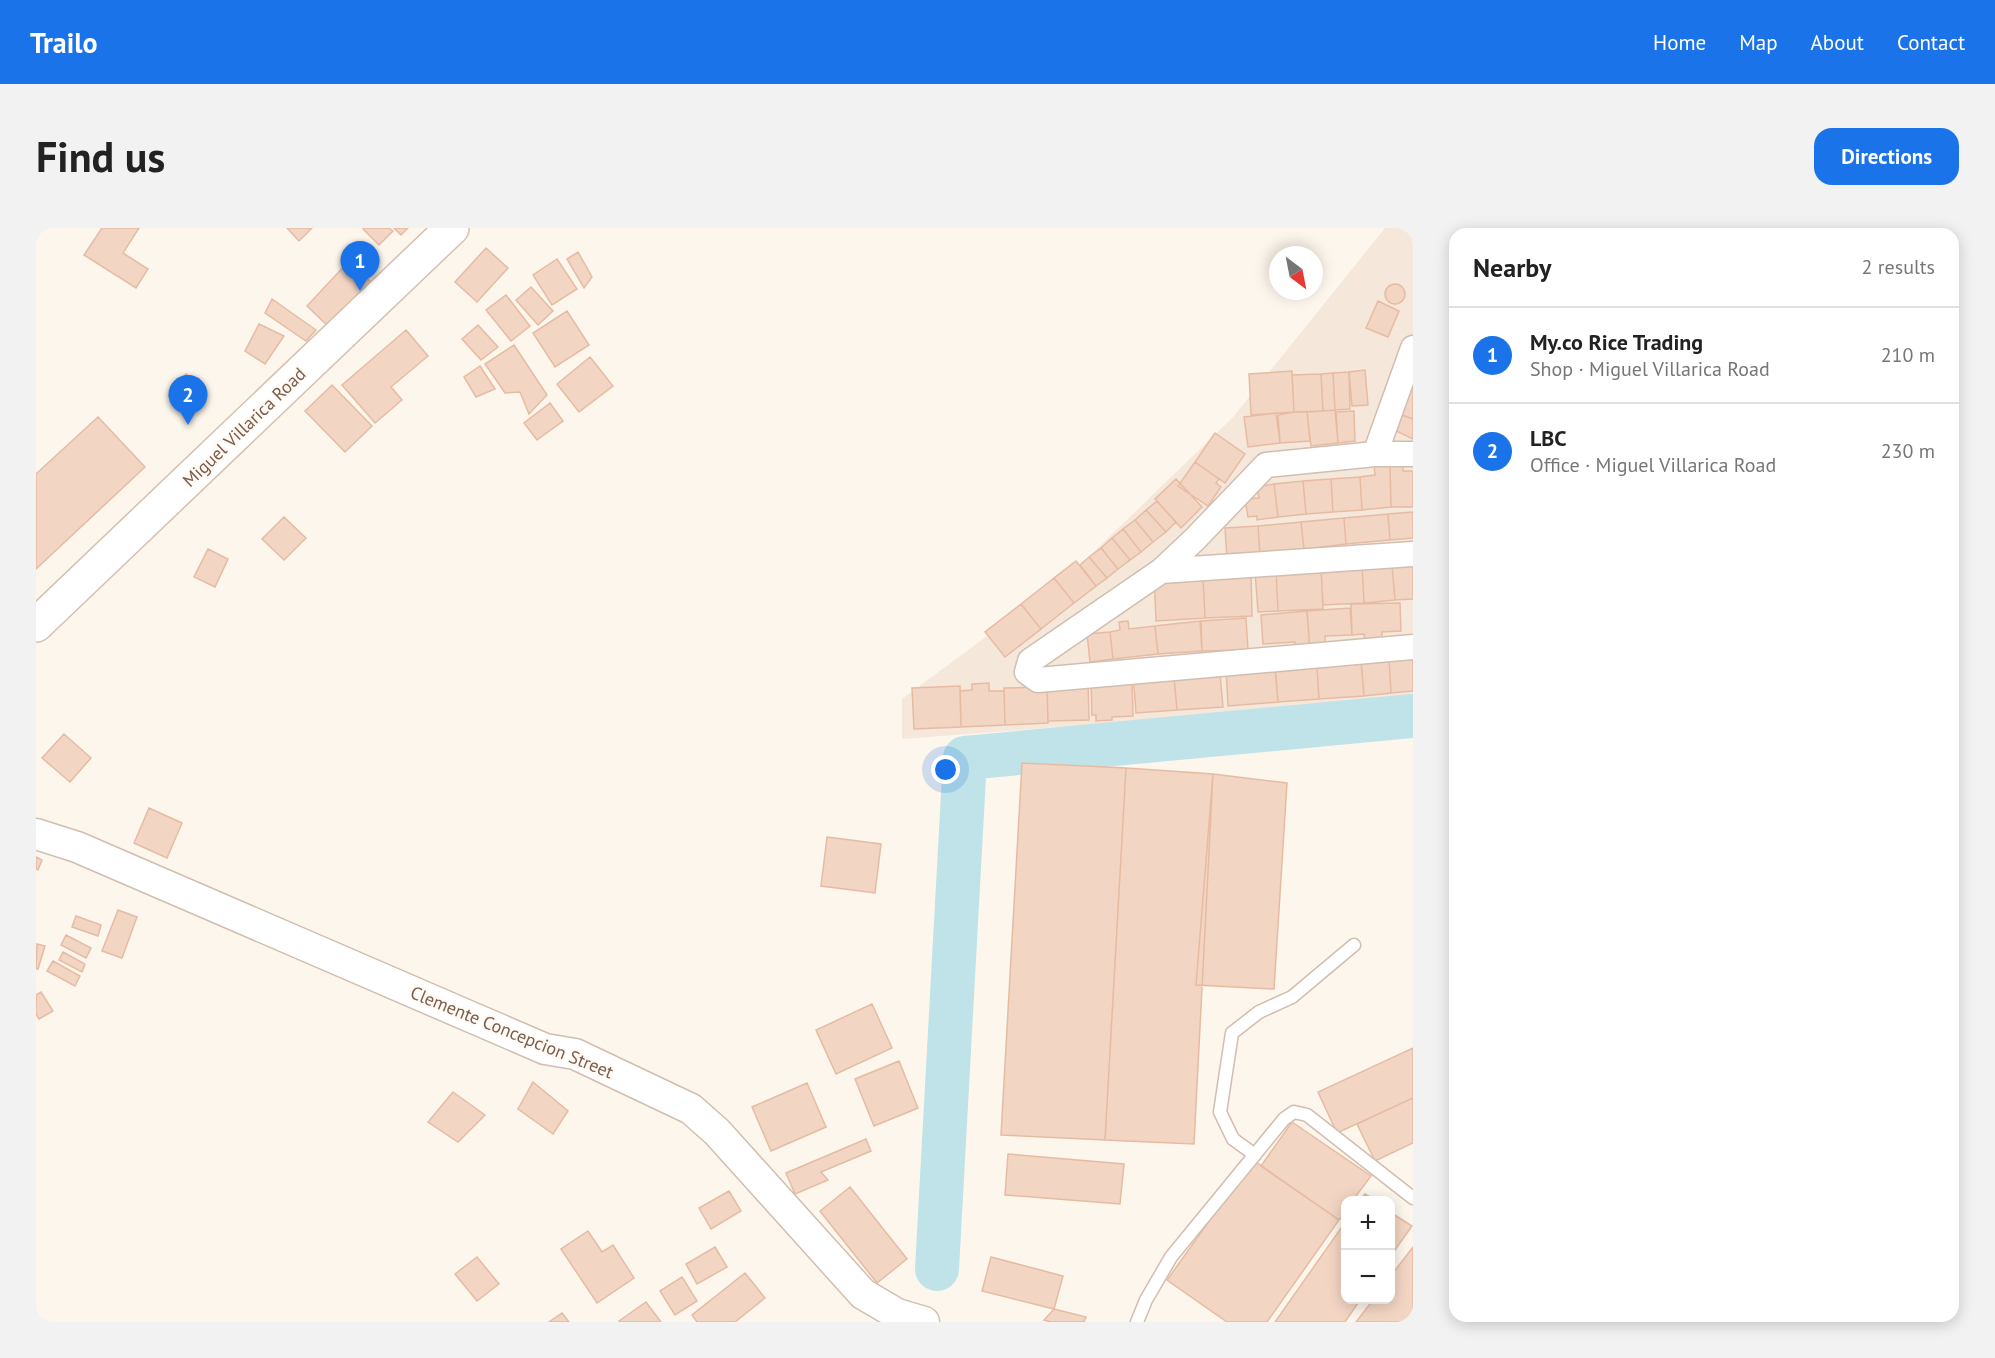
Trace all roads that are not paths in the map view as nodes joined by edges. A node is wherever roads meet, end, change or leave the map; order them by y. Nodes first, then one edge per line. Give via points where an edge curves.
1 (452, 228) edge
2 (1413, 348) edge
3 (1374, 454) junction
4 (1413, 454) edge
5 (1413, 554) edge
6 (1161, 571) junction
7 (36, 625) edge
8 (1411, 640) edge
9 (36, 834) edge
10 (1354, 945) dead end
11 (1255, 1155) junction
12 (1413, 1198) edge
13 (924, 1322) edge
14 (1137, 1322) edge

1 - 7 main road, Miguel Villarica Road
2 - 3 street
3 - 4 street
3 - 6 street via 1266,465
5 - 6 street
6 - 8 street via 1029,661 1026,672 1038,680
9 - 13 street, Clemente Concepcion Street via 77,847 545,1049 575,1054 691,1109 717,1132 863,1294 897,1314
10 - 11 lane via 1292,997 1259,1012 1232,1033 1220,1112 1233,1139
11 - 12 lane via 1284,1119 1294,1112 1307,1115
11 - 14 lane via 1171,1257

